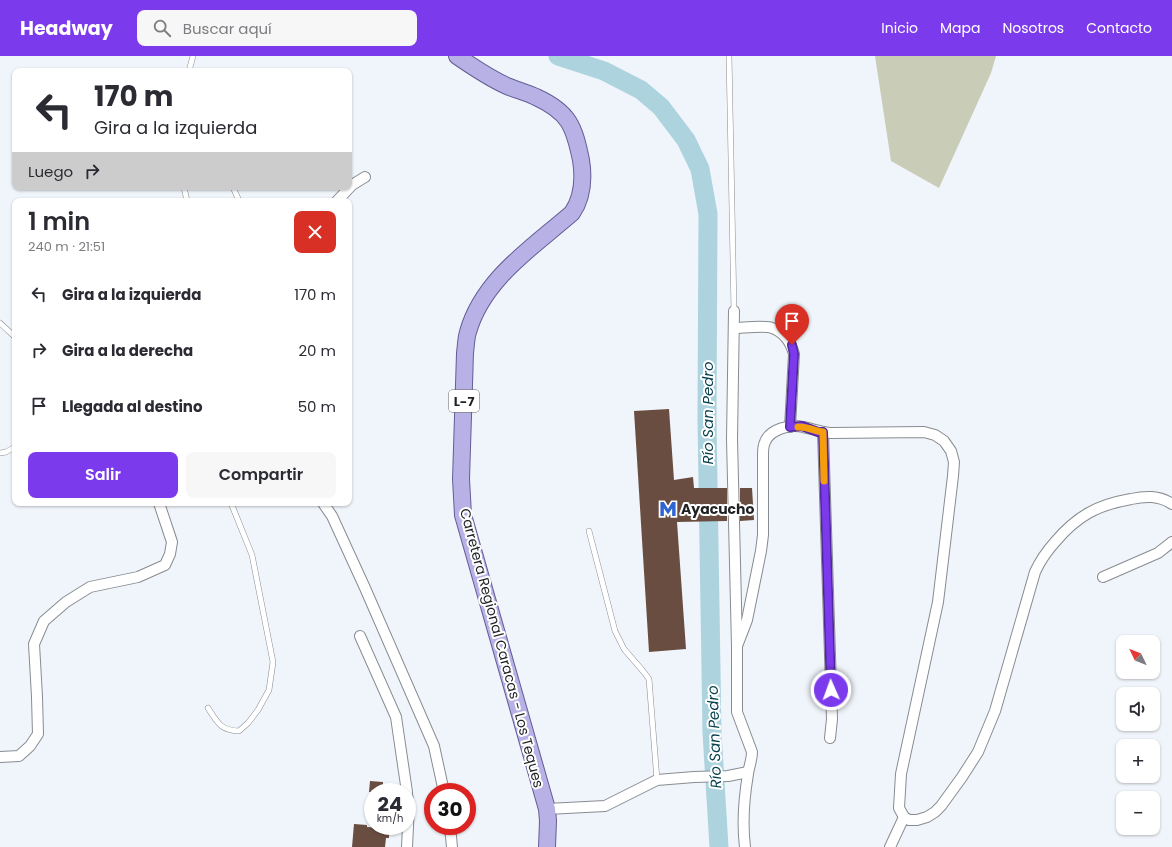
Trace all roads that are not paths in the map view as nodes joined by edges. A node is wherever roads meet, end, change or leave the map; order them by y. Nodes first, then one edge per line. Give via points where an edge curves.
1 (193, 56) edge
2 (457, 56) edge
3 (729, 56) edge
4 (191, 63) junction
5 (190, 68) edge
6 (194, 68) edge
7 (365, 176) dead end
8 (352, 185) edge
9 (348, 190) edge
10 (341, 198) edge
11 (734, 311) joint
12 (0, 323) edge
13 (734, 328) junction
14 (12, 334) edge
15 (790, 427) junction
16 (823, 432) junction
17 (12, 449) edge
18 (0, 453) edge
19 (1172, 504) edge
20 (160, 506) edge
21 (232, 506) edge
22 (325, 506) edge
23 (589, 531) dead end
24 (1172, 542) edge
25 (1103, 577) dead end
26 (360, 636) dead end
27 (737, 646) junction
28 (208, 708) dead end
29 (830, 738) dead end
30 (0, 757) edge
31 (748, 772) junction
32 (657, 780) junction
33 (406, 783) edge
34 (442, 783) edge
35 (547, 809) junction
36 (904, 817) junction
37 (407, 835) edge
38 (451, 835) edge
39 (407, 847) edge
40 (452, 847) edge
41 (547, 847) edge
42 (745, 847) edge
43 (890, 847) edge

1 - 4 lane
2 - 35 main road, Carretera Regional Caracas - Los Teques / L-7 via 507,86 535,96 557,108 577,138 583,170 582,189 572,213 514,262 494,283 477,308 468,332 465,353 461,479 463,515
3 - 11 lane
4 - 5 lane
4 - 6 lane
7 - 8 street
9 - 10 street
11 - 13 street
12 - 14 lane
13 - 15 street via 772,327 784,335 792,345 794,354
13 - 27 street via 732,439
15 - 16 street via 802,426
15 - 27 street via 777,430 764,443 761,551 748,620
16 - 29 street via 832,719
16 - 36 street via 924,432 944,441 951,451 954,462 938,602 901,774 899,808
17 - 18 lane
19 - 36 street via 1166,500 1146,496 1092,510 1067,528 1046,552 1035,572 995,711 978,752 949,796 935,812 917,820
20 - 30 street via 172,542 165,565 138,577 90,587 66,602 44,621 34,644 38,734 19,756
21 - 28 lane via 252,555 273,662 269,690 258,710 239,731 222,728
22 - 34 street via 365,588 434,746
23 - 32 lane via 615,631 624,649 649,679
24 - 25 street via 1158,553
26 - 33 street via 396,717
27 - 31 street via 736,712 752,752
31 - 32 street via 728,776
31 - 42 street via 744,806
32 - 35 street via 605,806
35 - 41 main road, Carretera Regional Caracas - Los Teques / L-7
36 - 43 street
37 - 39 street
38 - 40 street

